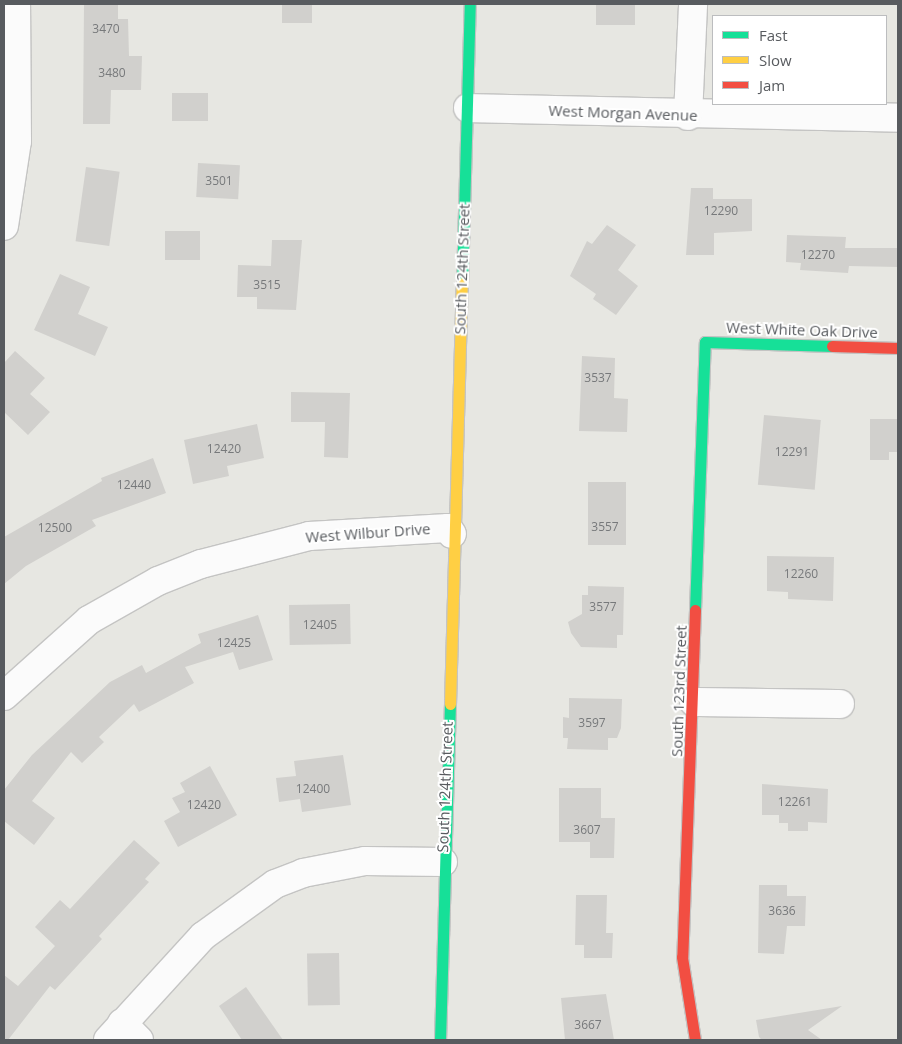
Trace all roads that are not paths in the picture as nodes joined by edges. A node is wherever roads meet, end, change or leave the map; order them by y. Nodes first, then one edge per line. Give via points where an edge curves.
1 (16, 4) edge
2 (470, 4) edge
3 (693, 4) edge
4 (468, 108) junction
5 (688, 116) junction
6 (898, 118) edge
7 (4, 226) edge
8 (705, 342) joint
9 (898, 348) edge
10 (450, 531) junction
11 (4, 696) edge
12 (694, 702) junction
13 (840, 704) dead end
14 (443, 862) junction
15 (123, 1035) edge
16 (440, 1040) edge
17 (695, 1040) edge

1 - 7 street via 17,141
2 - 4 street, South 124th Street
3 - 5 street
4 - 5 street, West Morgan Avenue
4 - 10 street, South 124th Street
5 - 6 street, West Morgan Avenue
8 - 9 street, West White Oak Drive
8 - 12 street, South 123rd Street
10 - 11 street, West Wilbur Drive via 309,536 201,564 158,581 89,620
10 - 14 street, South 124th Street
12 - 13 street
12 - 17 street, South 123rd Street via 682,957
14 - 15 street via 364,861 303,873 275,884 203,936
14 - 16 street, South 124th Street

